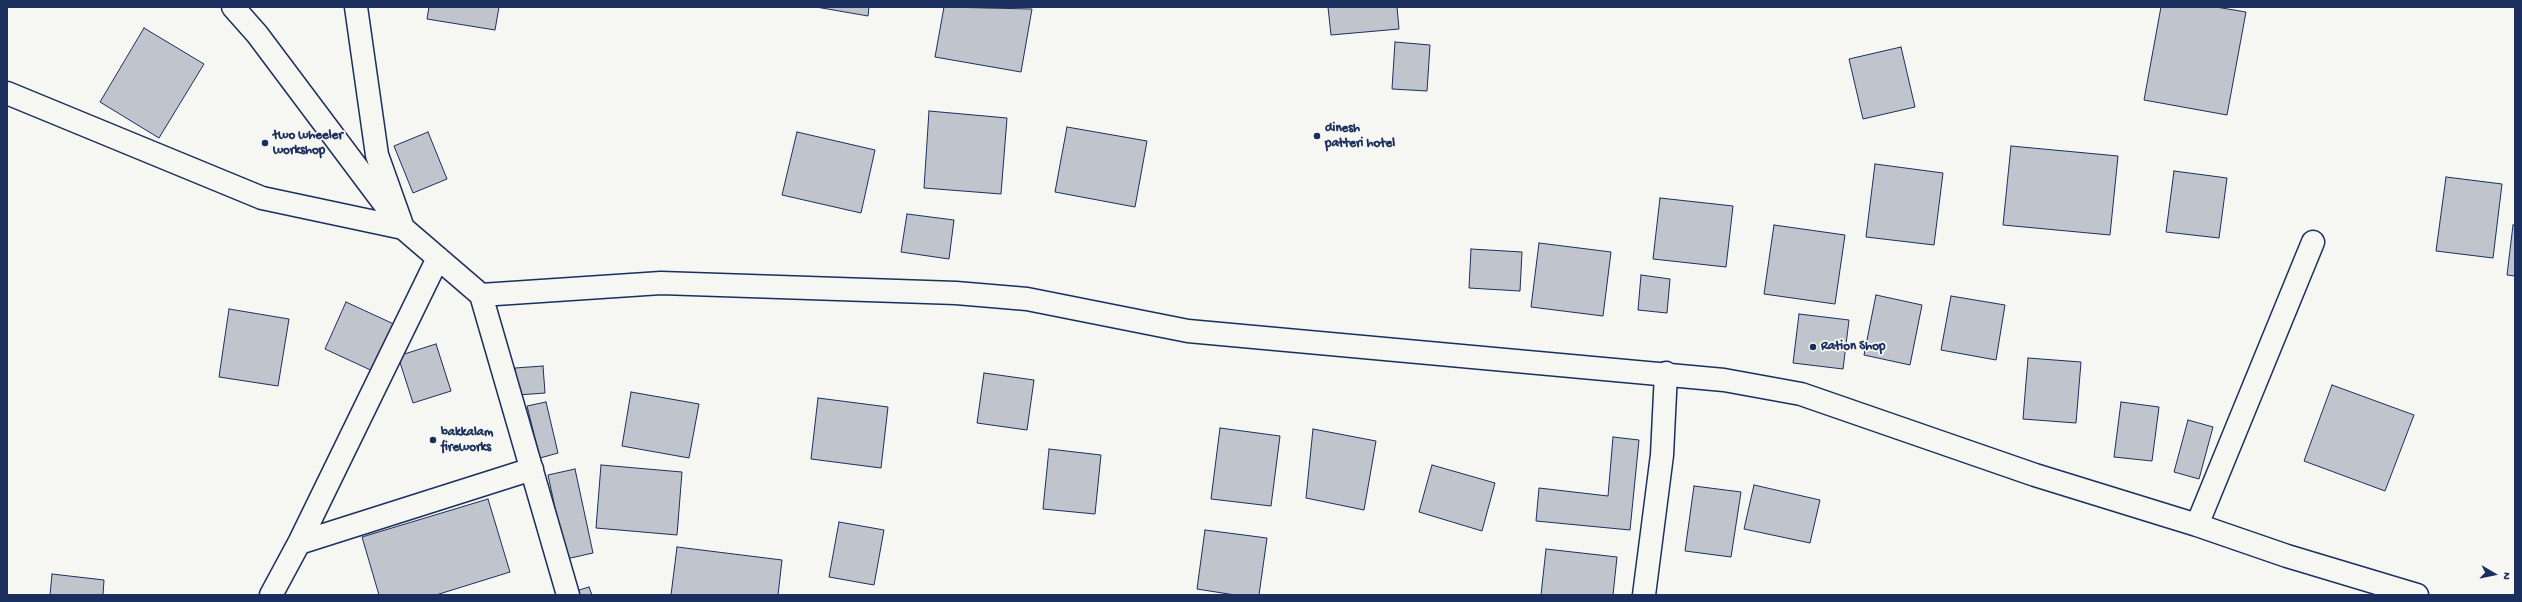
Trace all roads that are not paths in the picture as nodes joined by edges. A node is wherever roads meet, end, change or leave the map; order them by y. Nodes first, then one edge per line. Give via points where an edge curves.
1 (233, 7) edge
2 (356, 7) edge
3 (7, 93) edge
4 (403, 228) junction
5 (2313, 242) dead end
6 (438, 258) junction
7 (481, 295) junction
8 (1666, 373) junction
9 (532, 469) junction
10 (2196, 525) junction
11 (299, 543) junction
12 (271, 595) edge
13 (568, 595) edge
14 (1644, 595) edge
15 (2416, 595) edge

1 - 4 street via 257,34
2 - 4 street via 377,155
3 - 4 street via 262,198
4 - 6 street
5 - 10 street
6 - 7 street
6 - 11 street
7 - 8 street via 661,283 956,293 1027,299 1188,331
7 - 9 street
8 - 10 street via 1801,394 2035,475
8 - 14 street via 1662,455
9 - 11 street
9 - 13 street
10 - 15 street
11 - 12 street

